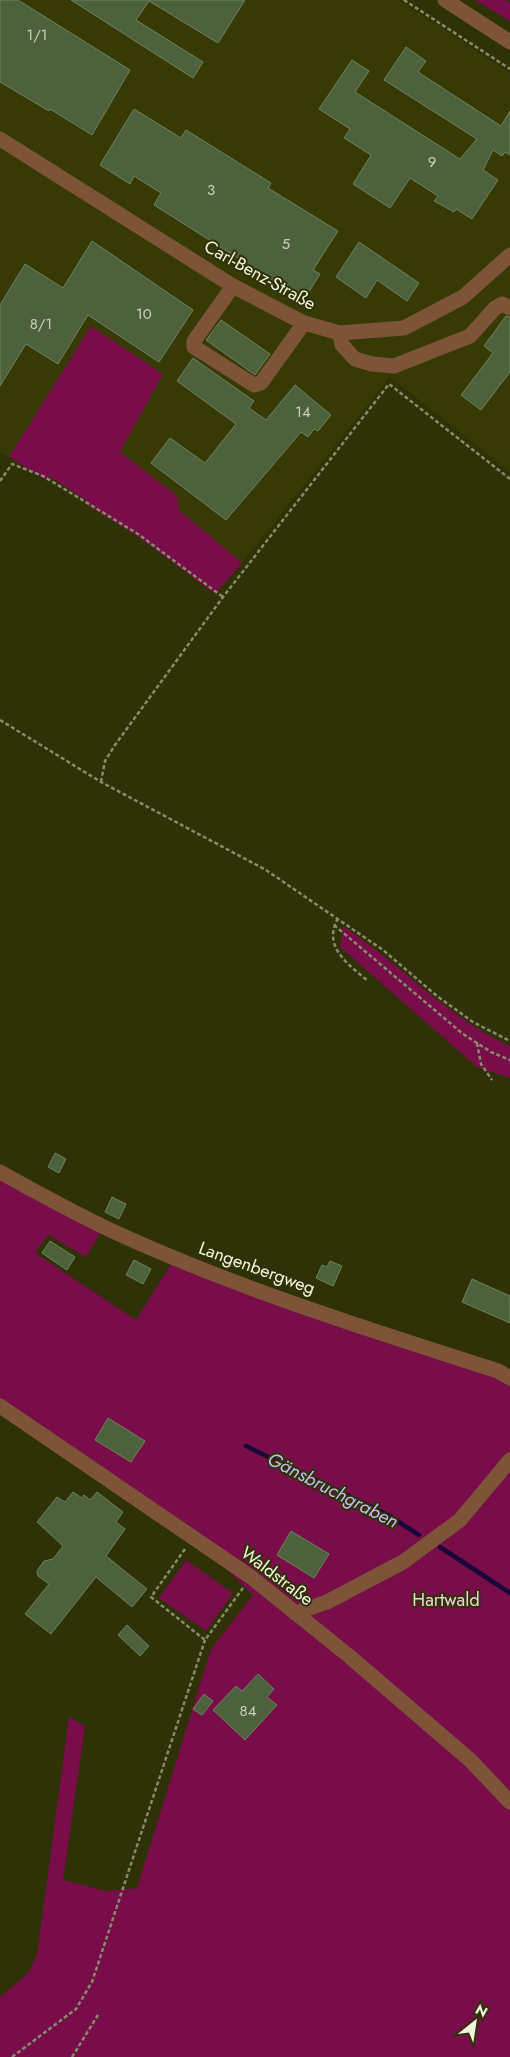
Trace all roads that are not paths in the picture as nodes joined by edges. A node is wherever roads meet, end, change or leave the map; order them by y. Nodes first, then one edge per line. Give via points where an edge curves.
1 (444, 0) edge
2 (510, 42) edge
3 (0, 139) edge
4 (510, 254) edge
5 (233, 286) junction
6 (510, 308) edge
7 (304, 323) junction
8 (340, 334) junction
9 (0, 1172) edge
10 (510, 1378) edge
11 (2, 1411) edge
12 (510, 1460) edge
13 (295, 1613) junction
14 (510, 1802) edge

1 - 2 street
3 - 5 street, Carl-Benz-Straße
4 - 8 street, Carl-Benz-Straße via 463,297 404,328
5 - 7 street, Carl-Benz-Straße
5 - 7 street via 194,340 194,347 254,385 261,383
6 - 8 street via 502,304 495,308 470,336 394,366 356,359 342,345
7 - 8 street, Carl-Benz-Straße
9 - 10 street, Langenbergweg via 113,1231 201,1268
11 - 13 street, Waldstraße via 251,1577
12 - 13 street via 460,1520 438,1536 394,1567 327,1602
13 - 14 street, Waldstraße via 470,1760

